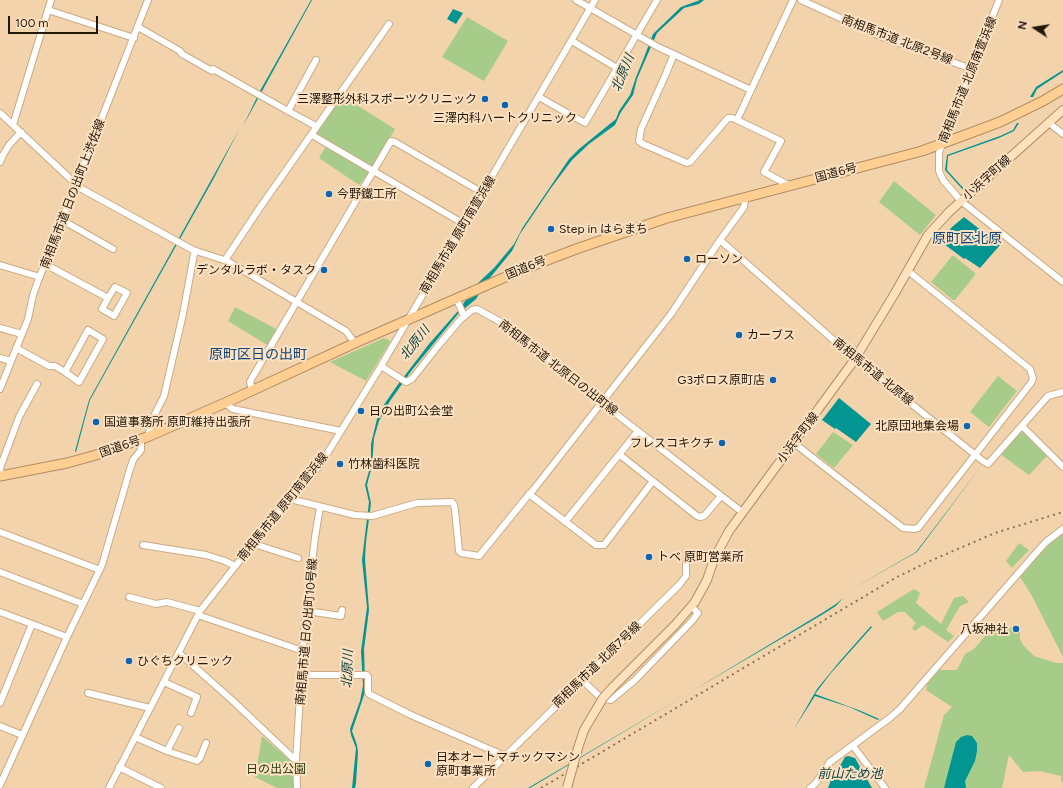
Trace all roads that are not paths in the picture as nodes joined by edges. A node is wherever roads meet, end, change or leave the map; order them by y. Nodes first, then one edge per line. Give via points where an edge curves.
1 (50, 0) edge
2 (148, 0) edge
3 (576, 0) edge
4 (595, 0) edge
5 (657, 0) edge
6 (793, 0) edge
7 (801, 0) edge
8 (999, 0) edge
9 (590, 8) junction
10 (48, 10) junction
11 (389, 24) dead end
12 (138, 27) junction
13 (636, 35) junction
14 (134, 38) junction
15 (572, 41) junction
16 (674, 54) junction
17 (316, 60) dead end
18 (617, 68) junction
19 (972, 69) junction
20 (1063, 89) edge
21 (751, 90) junction
22 (539, 97) junction
23 (1063, 110) edge
24 (288, 111) junction
25 (0, 113) edge
26 (737, 120) junction
27 (1049, 123) junction
28 (13, 124) junction
29 (316, 128) junction
30 (21, 132) junction
31 (1063, 134) edge
32 (312, 135) junction
33 (942, 144) junction
34 (0, 162) edge
35 (373, 171) junction
36 (76, 185) junction
37 (790, 186) junction
38 (483, 193) junction
39 (745, 198) junction
40 (961, 201) junction
41 (62, 220) junction
42 (464, 224) junction
43 (720, 240) junction
44 (113, 249) dead end
45 (196, 251) junction
46 (225, 260) junction
47 (45, 264) junction
48 (0, 265) edge
49 (908, 270) junction
50 (40, 277) junction
51 (1063, 282) edge
52 (108, 298) junction
53 (460, 300) junction
54 (298, 302) junction
55 (463, 315) junction
56 (407, 320) junction
57 (0, 328) edge
58 (22, 334) junction
59 (355, 342) junction
60 (16, 348) junction
61 (0, 358) edge
62 (855, 359) junction
63 (11, 361) junction
64 (381, 366) junction
65 (65, 372) junction
66 (37, 384) dead end
67 (0, 389) edge
68 (252, 390) junction
69 (1063, 392) edge
70 (225, 403) junction
71 (602, 403) junction
72 (1022, 426) junction
73 (341, 431) junction
74 (638, 431) junction
75 (144, 438) junction
76 (794, 443) junction
77 (620, 455) junction
78 (975, 455) junction
79 (1063, 467) edge
80 (1, 476) edge
81 (653, 481) junction
82 (530, 494) junction
83 (721, 496) junction
84 (290, 499) junction
85 (320, 507) junction
86 (742, 512) junction
87 (565, 522) junction
88 (1063, 529) edge
89 (0, 532) edge
90 (254, 544) junction
91 (143, 545) dead end
92 (298, 558) dead end
93 (714, 559) junction
94 (235, 566) junction
95 (100, 570) junction
96 (0, 572) edge
97 (129, 597) dead end
98 (83, 604) junction
99 (691, 606) junction
100 (342, 610) dead end
101 (307, 611) junction
102 (0, 612) edge
103 (199, 613) junction
104 (32, 624) junction
105 (67, 637) junction
106 (303, 651) junction
107 (179, 653) junction
108 (302, 675) junction
109 (582, 680) junction
110 (164, 682) junction
111 (88, 693) dead end
112 (0, 703) edge
113 (150, 708) junction
114 (190, 712) dead end
115 (0, 726) edge
116 (178, 728) dead end
117 (22, 735) junction
118 (135, 737) junction
119 (206, 743) dead end
120 (853, 746) junction
121 (167, 751) junction
122 (505, 756) junction
123 (296, 760) junction
124 (119, 767) junction
125 (0, 785) edge
126 (108, 788) edge
127 (161, 788) edge
128 (297, 788) edge
129 (473, 788) edge
130 (567, 788) edge
131 (810, 788) edge
132 (884, 788) edge

1 - 10 street
2 - 12 street, 南相馬市道 日の出町上渋佐線
3 - 9 street
4 - 9 street, 南相馬市道 原町南萱浜線
5 - 13 street
6 - 21 street
7 - 19 street, 南相馬市道 北原2号線 via 882,37
8 - 19 street, 南相馬市道 北原南萱浜線
9 - 13 street
9 - 15 street, 南相馬市道 原町南萱浜線
10 - 14 street
10 - 28 street
11 - 29 street
12 - 14 street, 南相馬市道 日の出町上渋佐線
12 - 24 street via 212,71
13 - 16 street
13 - 18 street
14 - 36 street, 南相馬市道 日の出町上渋佐線
15 - 18 street
15 - 22 street, 南相馬市道 原町南萱浜線
16 - 21 street
16 - 26 street via 641,129 639,141 687,163 728,118
17 - 24 street
18 - 22 street via 584,123
19 - 33 street, 南相馬市道 北原南萱浜線
20 - 33 highway, 国道6号 via 1000,122
21 - 26 street
22 - 38 street, 南相馬市道 原町南萱浜線
23 - 27 main road, 小浜字町線
24 - 29 street
25 - 28 street
26 - 37 street via 781,141 764,172
27 - 31 street
27 - 40 main road, 小浜字町線
28 - 30 street
29 - 32 street
30 - 34 street via 9,145
30 - 36 street
32 - 35 street
32 - 46 street
33 - 37 highway, 国道6号
33 - 40 street, 南相馬市道 北原南萱浜線 via 939,171 943,180
35 - 38 street via 391,141
35 - 42 street
35 - 54 street
36 - 41 street, 南相馬市道 日の出町上渋佐線
36 - 45 street
37 - 39 highway, 国道6号
38 - 42 street, 南相馬市道 原町南萱浜線
39 - 43 street via 744,207
39 - 53 highway, 国道6号 via 667,218 606,238 526,268
40 - 49 main road, 小浜字町線 via 928,235
40 - 51 street, 南相馬市道 北原南萱浜線
41 - 44 street
41 - 47 street, 南相馬市道 日の出町上渋佐線
42 - 56 street, 南相馬市道 原町南萱浜線
43 - 62 street, 南相馬市道 北原線
43 - 71 street via 671,314
45 - 46 street
45 - 75 street via 164,396
46 - 54 street
47 - 50 street, 南相馬市道 日の出町上渋佐線
47 - 52 street
48 - 50 street
49 - 62 main road, 小浜字町線
49 - 78 street via 1033,373 1031,383
50 - 58 street, 南相馬市道 日の出町上渋佐線
52 - 52 street via 102,309 114,316 127,293 115,287
53 - 55 street
53 - 56 highway, 国道6号
54 - 59 street via 346,331
54 - 68 street via 252,378
55 - 64 street via 412,379 406,382
55 - 71 street, 南相馬市道 北原日の出町線 via 477,309 506,325
56 - 59 highway, 国道6号
56 - 64 street, 南相馬市道 原町南萱浜線
57 - 58 street
58 - 60 street, 南相馬市道 日の出町上渋佐線
59 - 68 highway, 国道6号
60 - 63 street, 南相馬市道 日の出町上渋佐線
60 - 65 street
61 - 63 street
62 - 76 main road, 小浜字町線
62 - 78 street, 南相馬市道 北原線
63 - 67 street, 南相馬市道 日の出町上渋佐線
64 - 73 street, 南相馬市道 原町南萱浜線
65 - 65 street via 79,382 103,340 88,330
66 - 80 street via 16,424 0,468
68 - 70 highway, 国道6号
69 - 72 street, 南相馬市道 北原線 via 1048,396
70 - 73 street via 233,409
70 - 75 highway, 国道6号
71 - 74 street, 南相馬市道 北原日の出町線
71 - 82 street
72 - 78 street, 南相馬市道 北原線 via 988,464
72 - 79 street
73 - 84 street, 南相馬市道 原町南萱浜線 via 320,465
74 - 77 street
74 - 83 street, 南相馬市道 北原日の出町線
75 - 80 highway, 国道6号 via 67,464
75 - 95 street via 141,450 130,469
76 - 78 street via 903,528 909,529 918,528
76 - 86 main road, 小浜字町線
77 - 81 street
77 - 87 street
81 - 83 street via 697,516 705,515
81 - 87 street via 604,544 596,545
82 - 85 street via 479,556 461,554 459,551 452,502 417,503 372,516
82 - 87 street
83 - 86 street, 南相馬市道 北原日の出町線
84 - 85 street
84 - 90 street, 南相馬市道 原町南萱浜線
85 - 101 street, 南相馬市道 日の出町10号線
86 - 93 main road, 小浜字町線
88 - 120 street via 1036,553 900,709
89 - 95 street
90 - 92 street
90 - 94 street, 南相馬市道 原町南萱浜線
91 - 94 street via 210,556
93 - 99 main road, 小浜字町線 via 707,580
93 - 109 street, 南相馬市道 北原7号線 via 706,554 697,553 688,557 684,580
94 - 103 street, 南相馬市道 原町南萱浜線
95 - 98 street
96 - 98 street
97 - 103 street via 156,604 167,602
98 - 105 street
99 - 109 street via 698,613 692,621 635,680 611,700 601,698
99 - 130 main road, 小浜字町線, bridge via 603,698 584,730
100 - 101 street via 341,616
101 - 106 street, 南相馬市道 日の出町10号線
102 - 104 street
103 - 106 street
103 - 107 street, 南相馬市道 原町南萱浜線
104 - 105 street
104 - 112 street
105 - 117 street
106 - 108 street, 南相馬市道 日の出町10号線
107 - 110 street, 南相馬市道 原町南萱浜線
107 - 123 street
108 - 122 street via 364,675 368,677 369,694 418,719
108 - 123 street, 南相馬市道 日の出町10号線
109 - 122 street, 南相馬市道 北原7号線
110 - 113 street, 南相馬市道 原町南萱浜線
110 - 114 street via 197,697
111 - 113 street
113 - 118 street, 南相馬市道 原町南萱浜線
115 - 117 street
116 - 121 street
117 - 125 street
118 - 121 street
118 - 124 street, 南相馬市道 原町南萱浜線
119 - 121 street via 197,761
120 - 131 street via 830,762
120 - 132 street
122 - 129 street, 南相馬市道 北原7号線
123 - 128 street, 南相馬市道 日の出町10号線
124 - 126 street, 南相馬市道 原町南萱浜線
124 - 127 street

